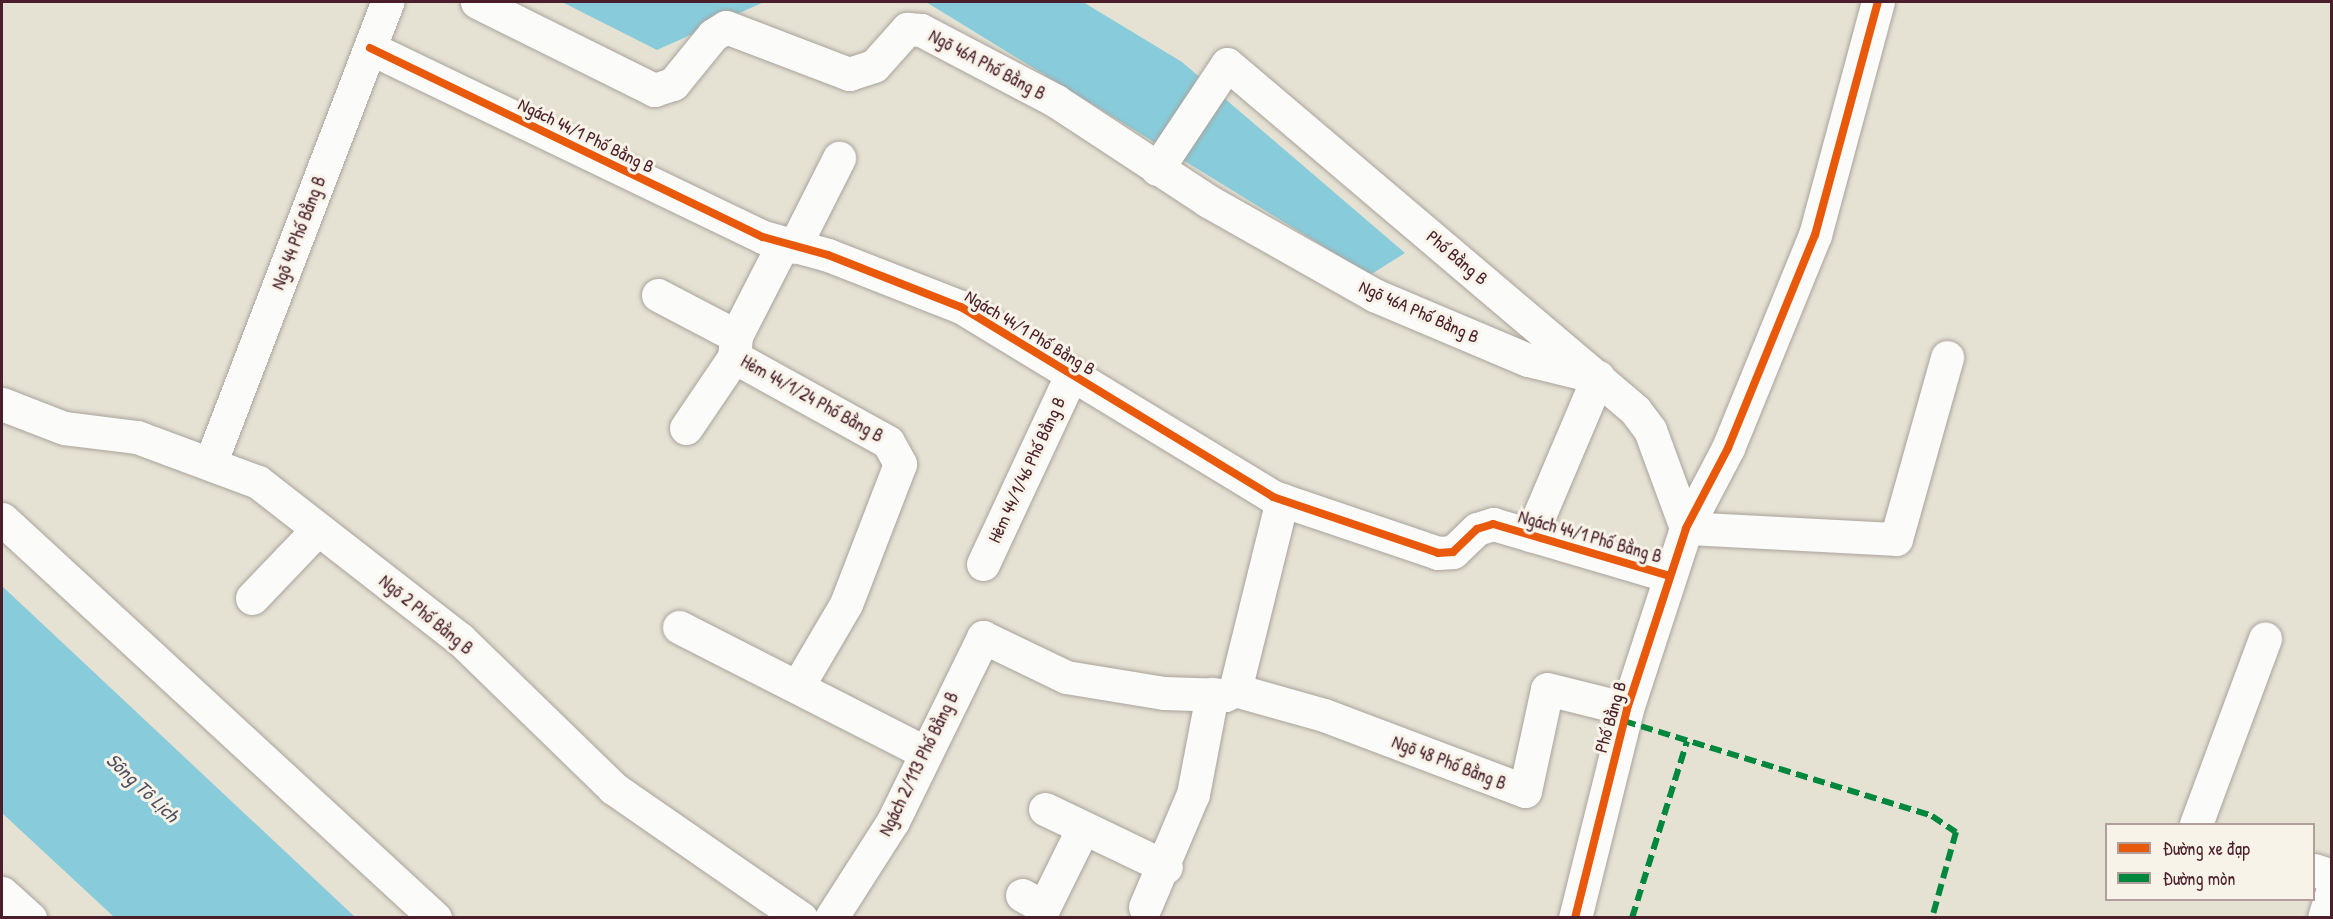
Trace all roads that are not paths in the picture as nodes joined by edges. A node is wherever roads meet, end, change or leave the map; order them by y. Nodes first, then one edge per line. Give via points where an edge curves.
1 (387, 2) edge
2 (477, 2) edge
3 (1878, 2) edge
4 (370, 48) junction
5 (839, 158) dead end
6 (1160, 165) junction
7 (788, 245) junction
8 (658, 296) dead end
9 (735, 346) junction
10 (1947, 357) dead end
11 (1071, 375) junction
12 (1598, 377) junction
13 (2, 404) edge
14 (686, 428) dead end
15 (210, 464) junction
16 (1282, 500) junction
17 (2, 519) edge
18 (1686, 528) junction
19 (318, 529) junction
20 (1531, 535) junction
21 (983, 564) dead end
22 (1670, 576) junction
23 (252, 598) dead end
24 (679, 627) dead end
25 (2265, 638) dead end
26 (799, 684) junction
27 (1224, 692) junction
28 (1627, 709) junction
29 (924, 752) junction
30 (1045, 810) dead end
31 (2197, 823) edge
32 (1082, 830) junction
33 (1166, 867) junction
34 (2315, 871) edge
35 (2331, 876) edge
36 (2331, 892) edge
37 (2, 893) edge
38 (1022, 895) dead end
39 (1145, 906) dead end
40 (759, 907) edge
41 (30, 918) edge
42 (435, 918) edge
43 (801, 918) edge
44 (831, 918) edge
45 (1575, 918) edge
46 (2324, 918) edge

1 - 4 street, Ngõ 44 Phố Bằng B
2 - 6 street, Ngõ 46A Phố Bằng B via 654,90 673,84 713,35 726,27 849,74 874,66 900,33 915,28 1056,101
3 - 18 street via 1815,235 1728,448
4 - 7 street, Ngách 44/1 Phố Bằng B
4 - 15 street, Ngõ 44 Phố Bằng B
5 - 7 street, Hẻm 44/1/24 Phố Bằng B
6 - 12 street, Ngõ 46A Phố Bằng B via 1374,295 1528,360
6 - 12 street, Phố Bằng B via 1221,73
7 - 9 street, Hẻm 44/1/24 Phố Bằng B
7 - 11 street, Ngách 44/1 Phố Bằng B via 961,307
8 - 9 street
9 - 14 street
9 - 26 street, Hẻm 44/1/24 Phố Bằng B via 888,442 900,464 846,603
10 - 18 street via 1896,539
11 - 16 street, Ngách 44/1 Phố Bằng B
11 - 21 street, Hẻm 44/1/46 Phố Bằng B
12 - 18 street, Phố Bằng B via 1650,430
12 - 20 street
13 - 15 street, Ngõ 2 Phố Bằng B via 64,428 136,437
15 - 19 street, Ngõ 2 Phố Bằng B via 258,482
16 - 20 street, Ngách 44/1 Phố Bằng B via 1438,553 1453,552 1477,529 1493,524
16 - 27 street
17 - 42 street
18 - 22 street, Phố Bằng B
19 - 23 street
19 - 40 street, Ngõ 2 Phố Bằng B via 460,639 613,788
20 - 22 street, Ngách 44/1 Phố Bằng B
22 - 28 street, Phố Bằng B
24 - 26 street
25 - 31 street
26 - 29 street
27 - 28 street, Ngõ 48 Phố Bằng B via 1299,707 1525,791 1547,688
27 - 29 street, Ngách 2/113 Phố Bằng B via 1164,693 1066,677 983,637
27 - 33 street via 1198,745 1199,771
28 - 45 street, Phố Bằng B
29 - 44 street, Ngách 2/113 Phố Bằng B via 893,821
30 - 32 street
32 - 33 street
32 - 38 street via 1044,907
33 - 39 street
34 - 35 street
36 - 46 street
37 - 41 street
40 - 43 street, Ngõ 2 Phố Bằng B

